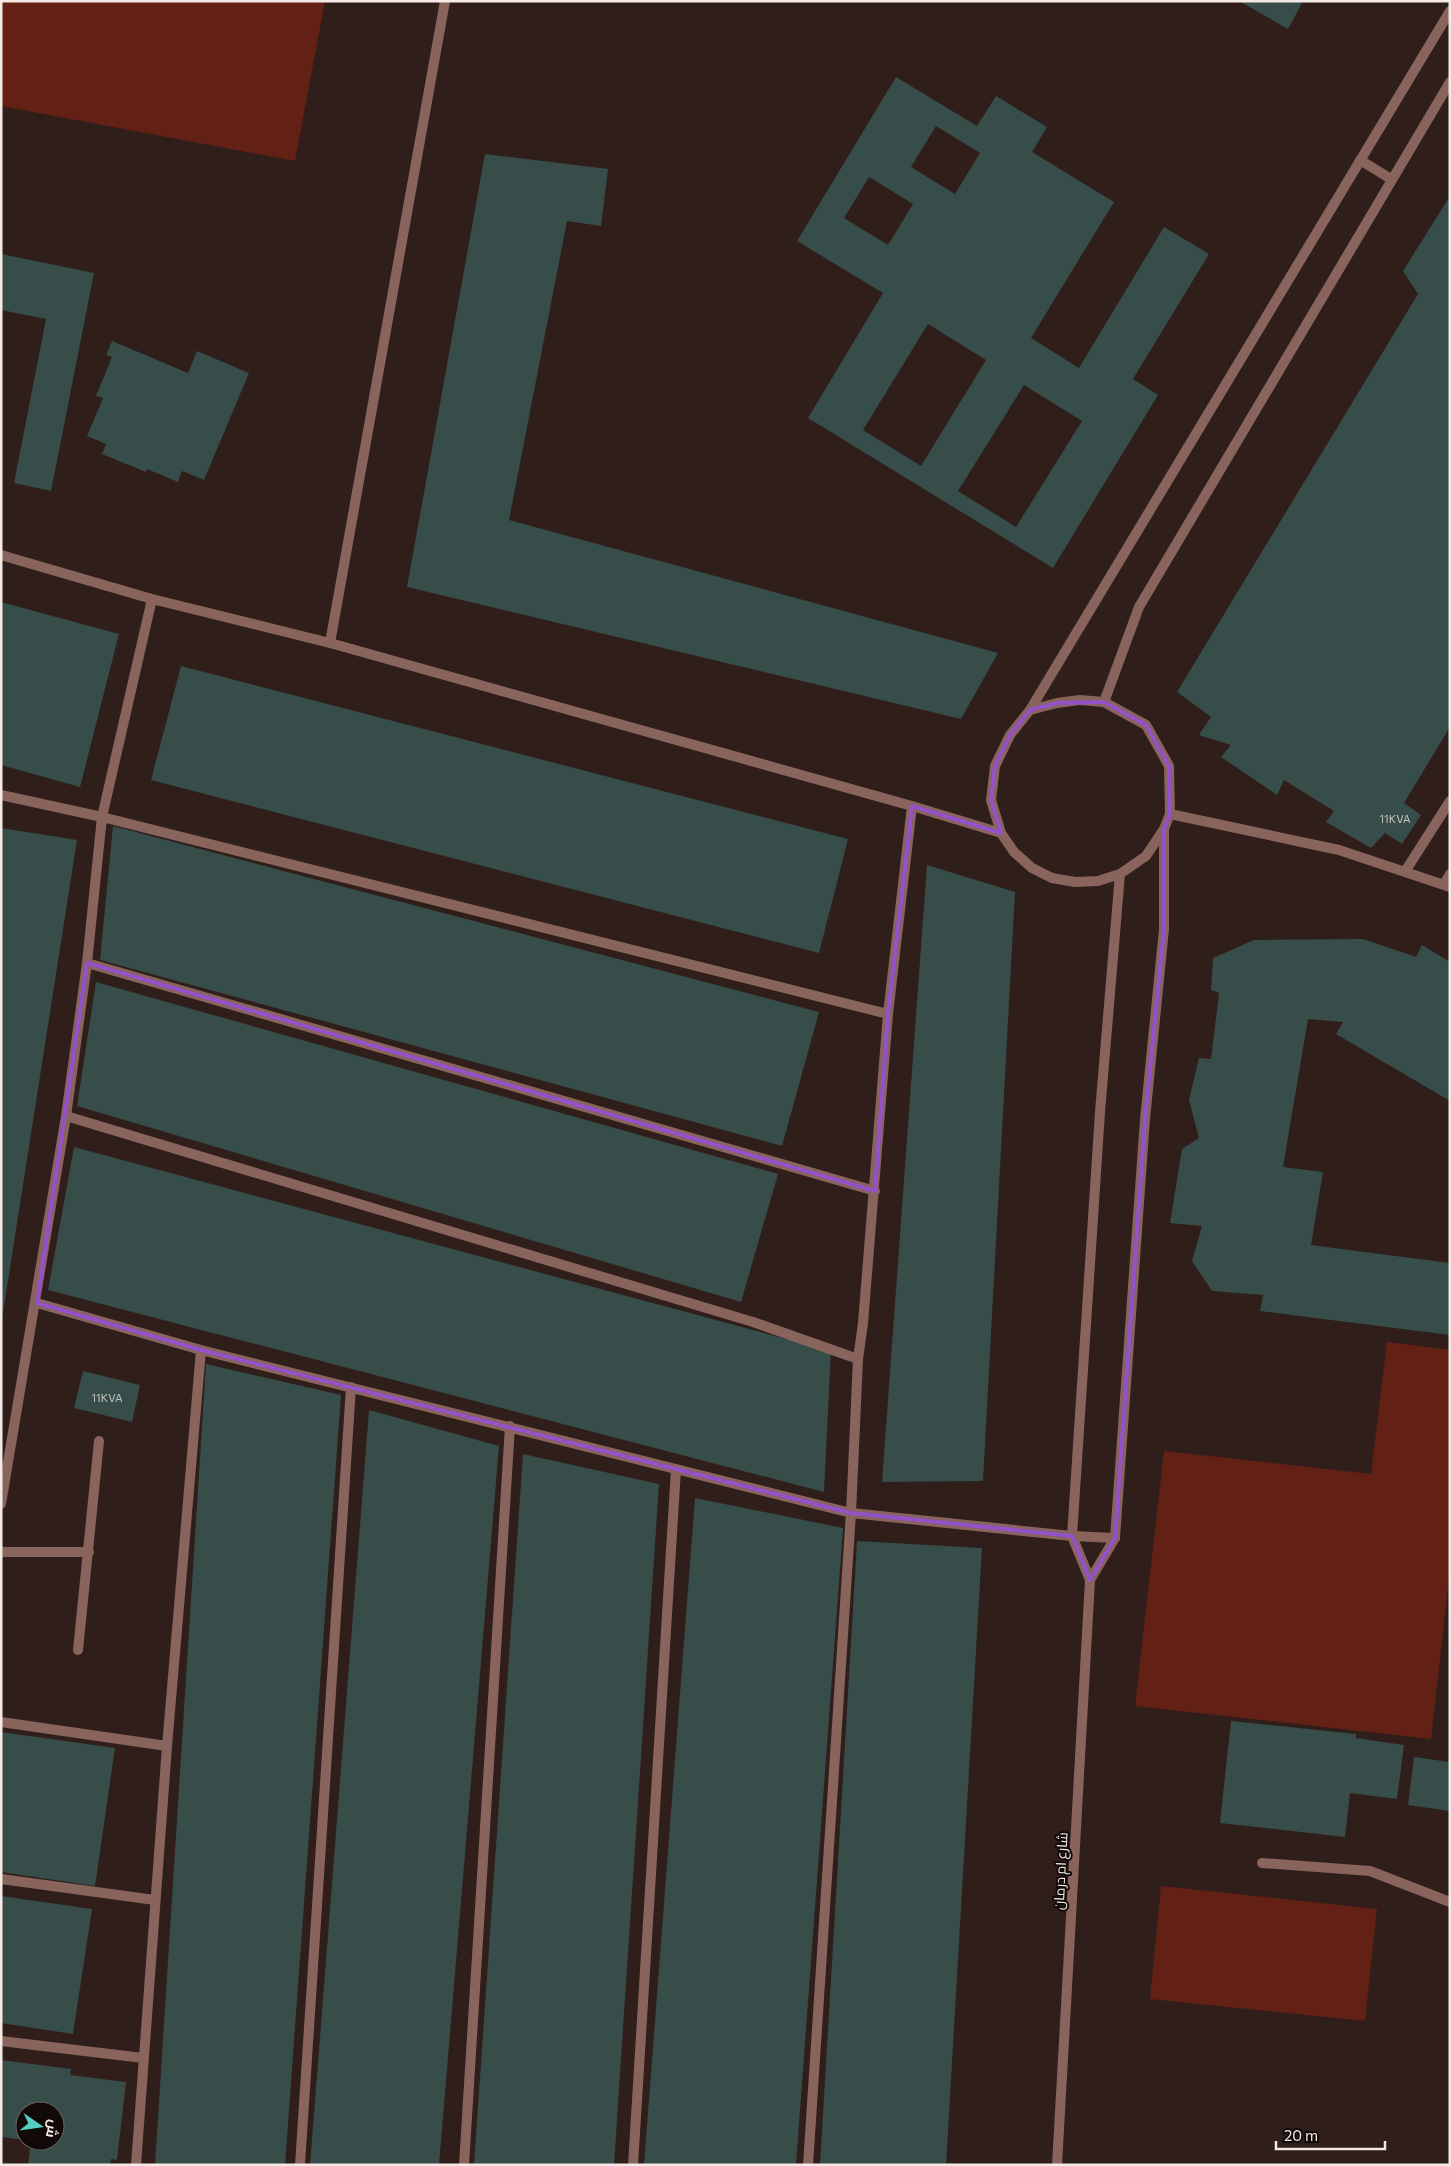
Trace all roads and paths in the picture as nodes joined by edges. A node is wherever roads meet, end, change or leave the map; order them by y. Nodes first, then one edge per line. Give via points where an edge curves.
1 (444, 1) edge
2 (1450, 11) edge
3 (1450, 82) edge
4 (1360, 160) junction
5 (1391, 179) junction
6 (1, 555) edge
7 (152, 599) junction
8 (330, 644) junction
9 (1104, 702) junction
10 (1030, 710) junction
11 (1, 795) edge
12 (1450, 801) edge
13 (912, 806) junction
14 (1170, 814) junction
15 (102, 817) junction
16 (1164, 829) junction
17 (1001, 833) junction
18 (1406, 870) junction
19 (1120, 874) junction
20 (1450, 874) edge
21 (1447, 885) edge
22 (87, 963) junction
23 (888, 1014) junction
24 (66, 1116) junction
25 (875, 1191) junction
26 (37, 1303) junction
27 (201, 1350) junction
28 (858, 1359) junction
29 (351, 1387) junction
30 (510, 1426) junction
31 (100, 1441) dead end
32 (676, 1469) junction
33 (1, 1504) edge
34 (851, 1513) junction
35 (1072, 1536) junction
36 (1115, 1538) junction
37 (1, 1552) edge
38 (89, 1552) junction
39 (1090, 1580) junction
40 (78, 1650) dead end
41 (1, 1722) edge
42 (167, 1746) junction
43 (1262, 1863) dead end
44 (1, 1878) edge
45 (155, 1900) junction
46 (1450, 1902) edge
47 (1, 2041) edge
48 (143, 2058) junction
49 (136, 2165) edge
50 (300, 2165) edge
51 (464, 2165) edge
52 (633, 2165) edge
53 (808, 2165) edge
54 (1057, 2165) edge

1 - 8 street
2 - 4 street
3 - 5 street
4 - 5 street
4 - 10 street
5 - 9 street via 1139,607
6 - 7 street
7 - 8 street
7 - 15 street
8 - 13 street
9 - 10 street via 1080,700
9 - 14 street via 1146,725 1170,766
10 - 17 street via 1010,735 994,766 992,800
11 - 15 street
12 - 18 street
13 - 17 street
13 - 23 street
14 - 16 street
14 - 18 street via 1339,850
15 - 22 street
15 - 23 street
16 - 19 street via 1146,856
16 - 36 street via 1164,930 1145,1119
17 - 19 street via 1014,852 1032,868 1052,878 1098,881
18 - 21 street
19 - 35 street via 1100,1112
20 - 21 street
22 - 24 street
22 - 25 street
23 - 25 street
24 - 26 street
24 - 28 street via 753,1322
25 - 28 street
26 - 27 street
26 - 33 street
27 - 29 street
27 - 42 street
28 - 34 street
29 - 30 street
29 - 50 street
30 - 32 street
30 - 51 street
31 - 38 street
32 - 34 street
32 - 52 street
34 - 35 street
34 - 53 street
35 - 36 street
35 - 39 street
36 - 39 street
37 - 38 street
38 - 40 street
39 - 54 street, شارع ام درمان
41 - 42 street
42 - 45 street
43 - 46 street via 1370,1870
44 - 45 street
45 - 48 street
47 - 48 street
48 - 49 street

